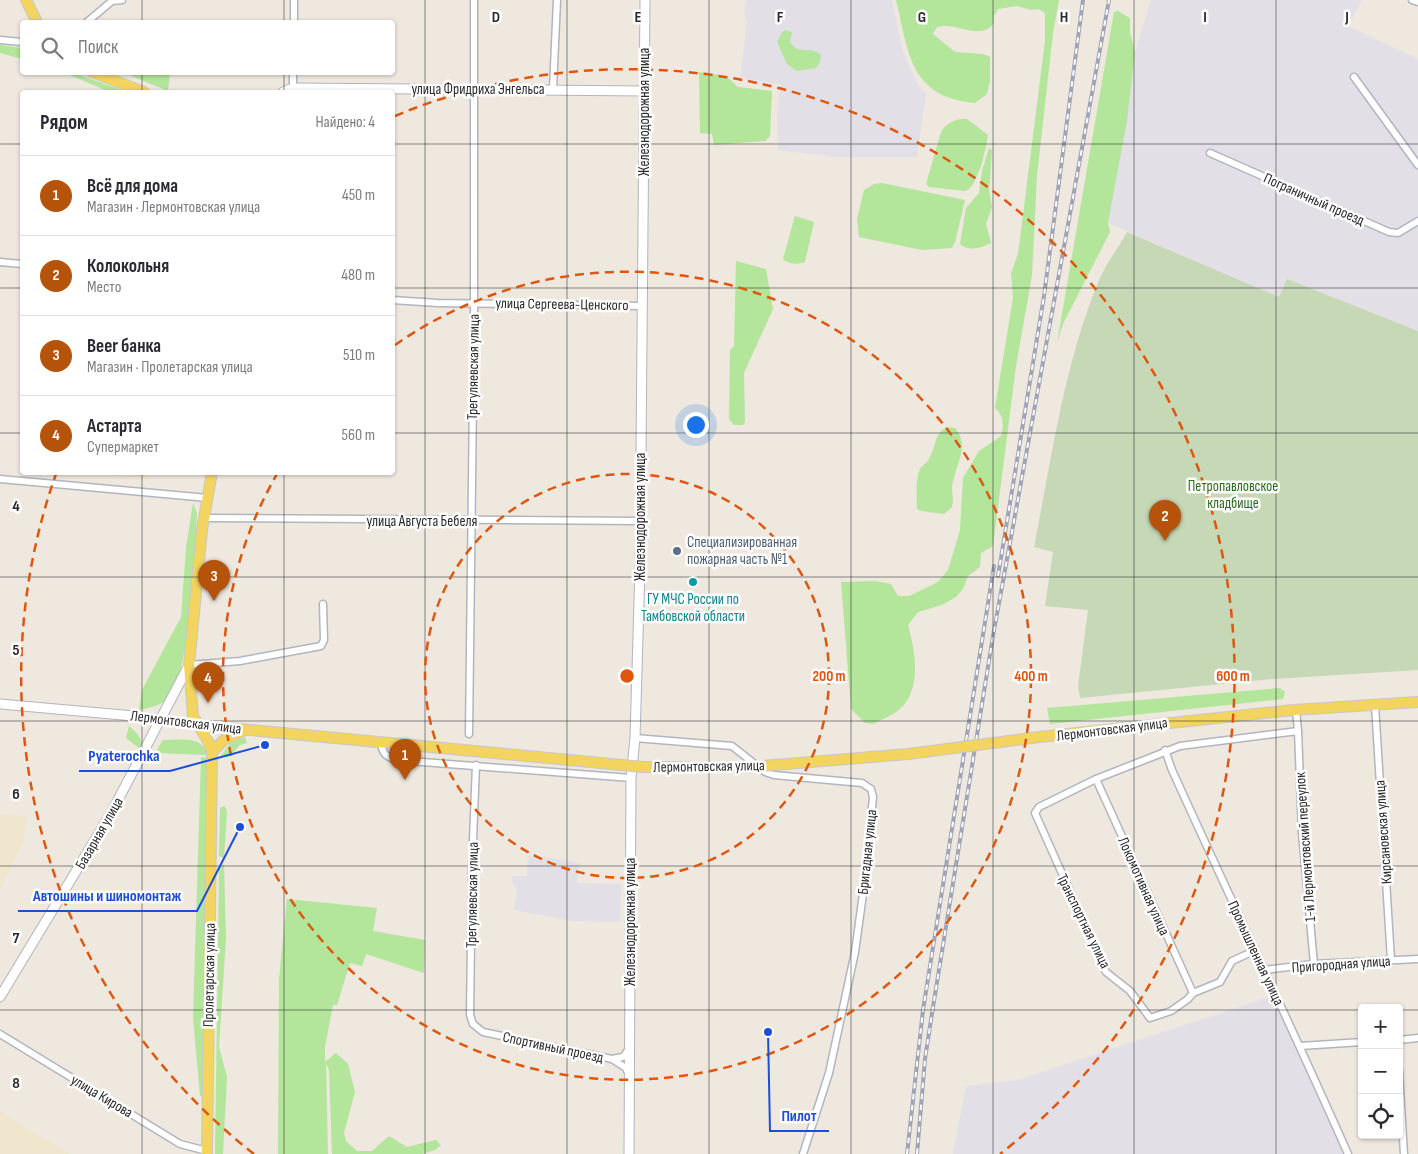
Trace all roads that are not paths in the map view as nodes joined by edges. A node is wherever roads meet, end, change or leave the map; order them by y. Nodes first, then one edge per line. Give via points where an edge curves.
1 (26, 0) edge
2 (122, 0) edge
3 (294, 0) edge
4 (474, 0) edge
5 (557, 0) edge
6 (645, 0) edge
7 (1412, 0) edge
8 (113, 1) edge
9 (1418, 2) edge
10 (36, 20) edge
11 (89, 20) edge
12 (294, 20) edge
13 (0, 40) edge
14 (20, 42) edge
15 (100, 75) edge
16 (293, 75) edge
17 (1354, 77) dead end
18 (293, 88) junction
19 (474, 89) junction
20 (553, 89) junction
21 (139, 90) edge
22 (288, 90) edge
23 (644, 91) junction
24 (1210, 153) dead end
25 (1418, 165) edge
26 (1418, 221) edge
27 (0, 262) edge
28 (20, 264) edge
29 (395, 300) edge
30 (474, 303) junction
31 (641, 306) junction
32 (212, 475) edge
33 (0, 479) edge
34 (208, 498) junction
35 (204, 518) junction
36 (471, 521) junction
37 (640, 521) junction
38 (323, 604) dead end
39 (189, 665) junction
40 (1418, 702) edge
41 (0, 704) edge
42 (1375, 705) junction
43 (1296, 710) junction
44 (162, 720) junction
45 (197, 725) junction
46 (248, 730) junction
47 (1298, 731) junction
48 (469, 734) dead end
49 (635, 738) junction
50 (381, 742) junction
51 (1166, 750) junction
52 (212, 752) junction
53 (476, 765) junction
54 (631, 778) junction
55 (1096, 779) junction
56 (1254, 951) junction
57 (1418, 959) edge
58 (1391, 960) junction
59 (1314, 964) junction
60 (1264, 970) junction
61 (1192, 993) junction
62 (0, 997) edge
63 (473, 1024) joint
64 (0, 1034) edge
65 (1418, 1038) edge
66 (1403, 1040) edge
67 (1358, 1042) edge
68 (630, 1046) junction
69 (1300, 1046) junction
70 (612, 1060) junction
71 (630, 1076) junction
72 (1400, 1094) edge
73 (207, 1153) edge
74 (629, 1154) edge
75 (803, 1154) edge
76 (1348, 1154) edge
77 (1404, 1154) edge

1 - 10 main road
2 - 8 street
3 - 12 street
4 - 19 street, Трегуляевская улица
5 - 20 street
6 - 23 street, Железнодорожная улица
7 - 9 street
8 - 11 street
13 - 14 street
15 - 21 main road
16 - 18 street
17 - 25 street
18 - 19 street, улица Фридриха Энгельса
18 - 22 street, улица Фридриха Энгельса
19 - 20 street, улица Фридриха Энгельса
19 - 30 street, Трегуляевская улица
20 - 23 street, улица Фридриха Энгельса
23 - 31 street, Железнодорожная улица
24 - 26 street, Пограничный проезд via 1389,232 1398,233
27 - 28 street
29 - 30 street, улица Сергеева-Ценского
30 - 31 street, улица Сергеева-Ценского
30 - 36 street, Трегуляевская улица
31 - 37 street, Железнодорожная улица
32 - 34 main road, Пролетарская улица
33 - 34 street
34 - 35 main road, Пролетарская улица
35 - 36 street, улица Августа Бебеля
35 - 39 main road, Пролетарская улица
36 - 37 street, улица Августа Бебеля
36 - 48 street, Трегуляевская улица
37 - 49 street, Железнодорожная улица
38 - 39 street via 324,640 321,646 240,661
39 - 44 street, Базарная улица
39 - 45 main road, Пролетарская улица via 191,705
40 - 42 main road, Лермонтовская улица
41 - 44 street, Лермонтовская улица
42 - 43 main road, Лермонтовская улица
42 - 58 street, Кирсановская улица
43 - 47 street, 1-й Лермонтовский переулок
43 - 50 main road, Лермонтовская улица, bridge via 899,755 751,767 643,767
44 - 45 street, Лермонтовская улица
44 - 62 street, Базарная улица via 110,815
45 - 46 main road, Лермонтовская улица
45 - 52 main road, Пролетарская улица
46 - 50 main road, Лермонтовская улица
46 - 52 main road via 229,736
47 - 51 street
47 - 59 street, 1-й Лермонтовский переулок via 1302,833
49 - 54 street, Железнодорожная улица
49 - 75 street, Бригадная улица via 732,746 765,772 862,783 871,789 873,797 855,952 829,1073
50 - 53 street via 387,757 396,760
51 - 55 street
51 - 56 street, Промышленная улица via 1172,770
52 - 73 main road, Пролетарская улица
53 - 54 street
53 - 63 street, Трегуляевская улица via 470,1015
54 - 68 street, Железнодорожная улица
55 - 61 street, Локомотивная улица
55 - 61 street, Транспортная улица via 1039,807 1035,813 1106,972 1130,991 1150,1018 1172,1011 1188,1000
56 - 60 street, Промышленная улица
56 - 61 street via 1232,961 1220,982
57 - 58 street, Пригородная улица
58 - 59 street, Пригородная улица
59 - 60 street, Пригородная улица
60 - 69 street, Промышленная улица
63 - 70 street, Спортивный проезд via 483,1032
64 - 73 street, улица Кирова via 180,1144
65 - 66 street
67 - 69 street
68 - 70 street via 622,1057
68 - 71 street, Железнодорожная улица
69 - 76 street, Промышленная улица
70 - 71 street, Спортивный проезд via 626,1068
71 - 74 street, Железнодорожная улица
72 - 77 street

